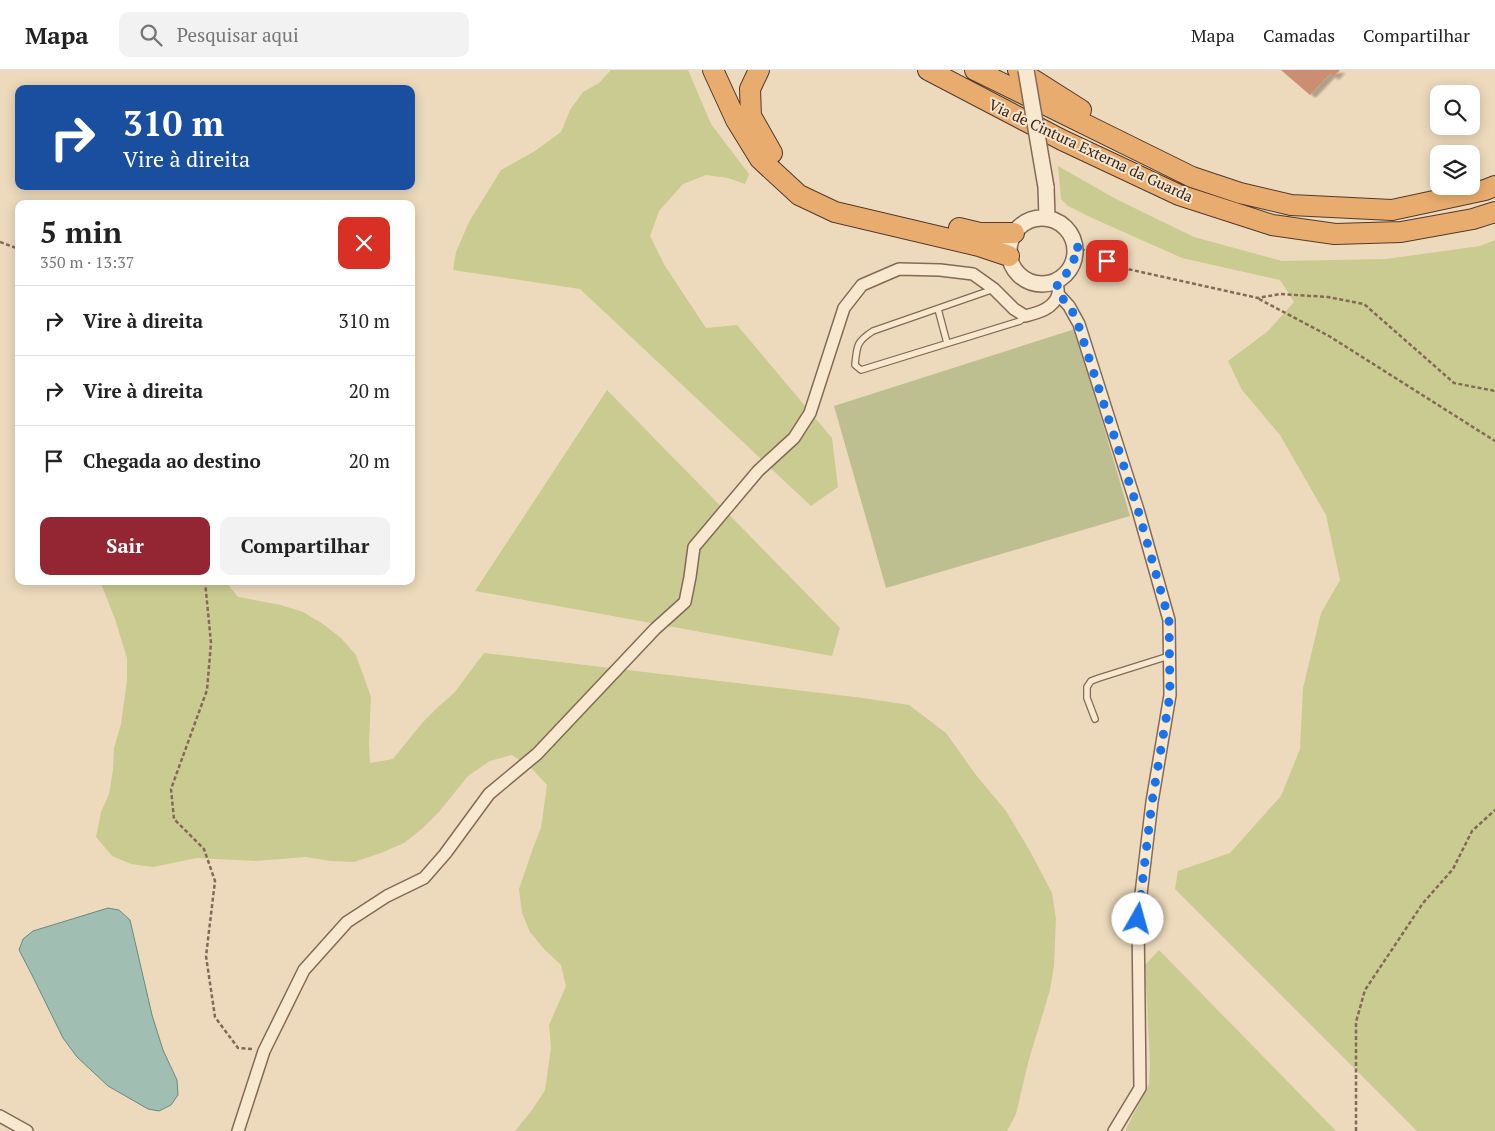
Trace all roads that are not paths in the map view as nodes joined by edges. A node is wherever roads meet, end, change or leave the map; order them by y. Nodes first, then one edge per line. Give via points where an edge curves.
1 (713, 70) edge
2 (759, 70) edge
3 (928, 70) edge
4 (975, 70) edge
5 (1018, 70) edge
6 (1026, 70) edge
7 (1192, 177) junction
8 (1495, 186) edge
9 (1495, 212) edge
10 (1047, 218) junction
11 (1014, 233) junction
12 (1009, 256) junction
13 (1057, 288) junction
14 (994, 289) junction
15 (938, 309) junction
16 (1025, 316) junction
17 (947, 344) junction
18 (1169, 656) junction
19 (1094, 719) dead end
20 (0, 1116) edge
21 (27, 1131) edge
22 (238, 1131) edge
23 (1114, 1131) edge

1 - 12 highway via 736,120 760,158 800,195 835,212
2 - 11 highway via 750,89 751,116 771,152 805,184 842,201 980,233
3 - 9 highway, Via de Cintura Externa da Guarda via 1062,140 1179,195 1272,225 1335,234 1401,232
4 - 7 highway, Via de Cintura Externa da Guarda
5 - 7 highway
6 - 10 street, bridge via 1046,188
7 - 8 highway, Via de Cintura Externa da Guarda via 1240,194 1291,205 1392,210
10 - 11 street via 1028,221
10 - 13 street via 1066,227 1075,246 1076,257 1072,267
11 - 12 street
12 - 13 street via 1018,275 1026,281
13 - 16 street via 1053,304 1041,312
13 - 18 street via 1078,324 1138,510 1169,620
14 - 15 lane
14 - 16 street
14 - 22 street via 973,274 940,270 900,270 862,285 844,308 810,413 794,438 758,471 694,547 685,602 537,754 489,794 424,878 387,896 347,922 304,970 264,1051
15 - 17 lane
15 - 17 lane via 873,331 862,338 855,364 861,370
16 - 17 lane via 1020,321
18 - 19 lane via 1092,681 1087,687 1087,698
18 - 23 street via 1170,695 1152,802 1138,919 1140,1088
20 - 21 street

